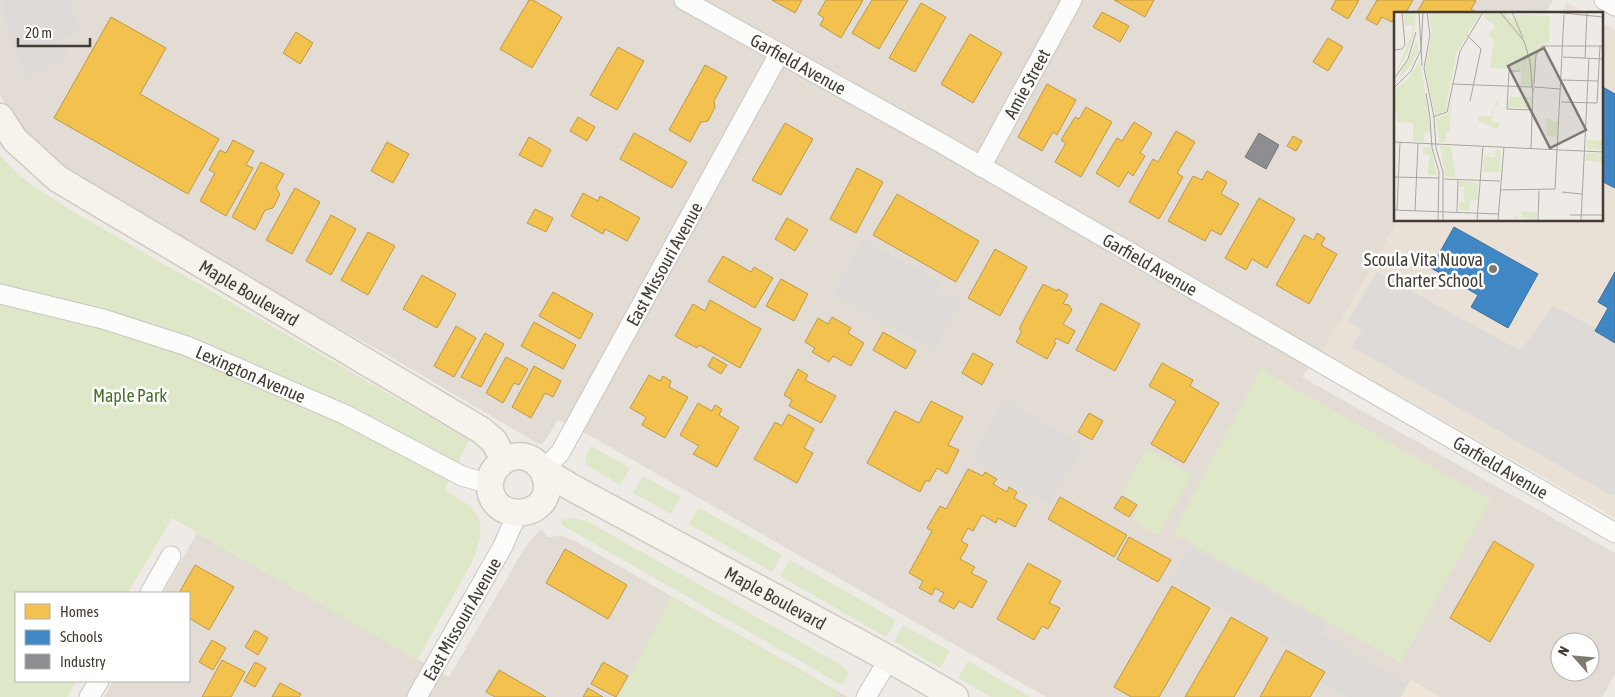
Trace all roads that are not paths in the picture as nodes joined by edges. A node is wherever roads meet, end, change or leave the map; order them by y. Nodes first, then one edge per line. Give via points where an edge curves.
1 (684, 0) edge
2 (1072, 0) edge
3 (1604, 0) edge
4 (1615, 6) edge
5 (779, 54) junction
6 (0, 117) edge
7 (981, 167) junction
8 (0, 294) edge
9 (504, 460) junction
10 (543, 470) junction
11 (490, 484) junction
12 (543, 500) junction
13 (596, 501) junction
14 (517, 514) junction
15 (1615, 533) edge
16 (172, 556) dead end
17 (151, 592) edge
18 (889, 659) junction
19 (98, 682) edge
20 (89, 697) edge
21 (418, 697) edge
22 (866, 697) edge
23 (955, 697) edge

1 - 5 street, Garfield Avenue
2 - 7 street, Amie Street
3 - 4 street
5 - 7 street, Garfield Avenue
5 - 10 street, East Missouri Avenue via 560,454
6 - 9 street, Maple Boulevard via 15,140 58,179 481,430 494,441
7 - 15 street, Garfield Avenue
8 - 11 street, Lexington Avenue via 102,319 187,346 346,416 462,476
9 - 10 street, Maple Boulevard via 518,456 532,459
9 - 11 street via 494,470
10 - 12 street via 548,485
10 - 13 street, Maple Boulevard
11 - 14 street via 493,498 502,509
12 - 13 street, Maple Boulevard
12 - 14 street, Maple Boulevard via 532,510
13 - 18 street, Maple Boulevard
14 - 21 street, East Missouri Avenue via 503,546
16 - 17 street
18 - 22 street
18 - 23 street, Maple Boulevard
19 - 20 street

